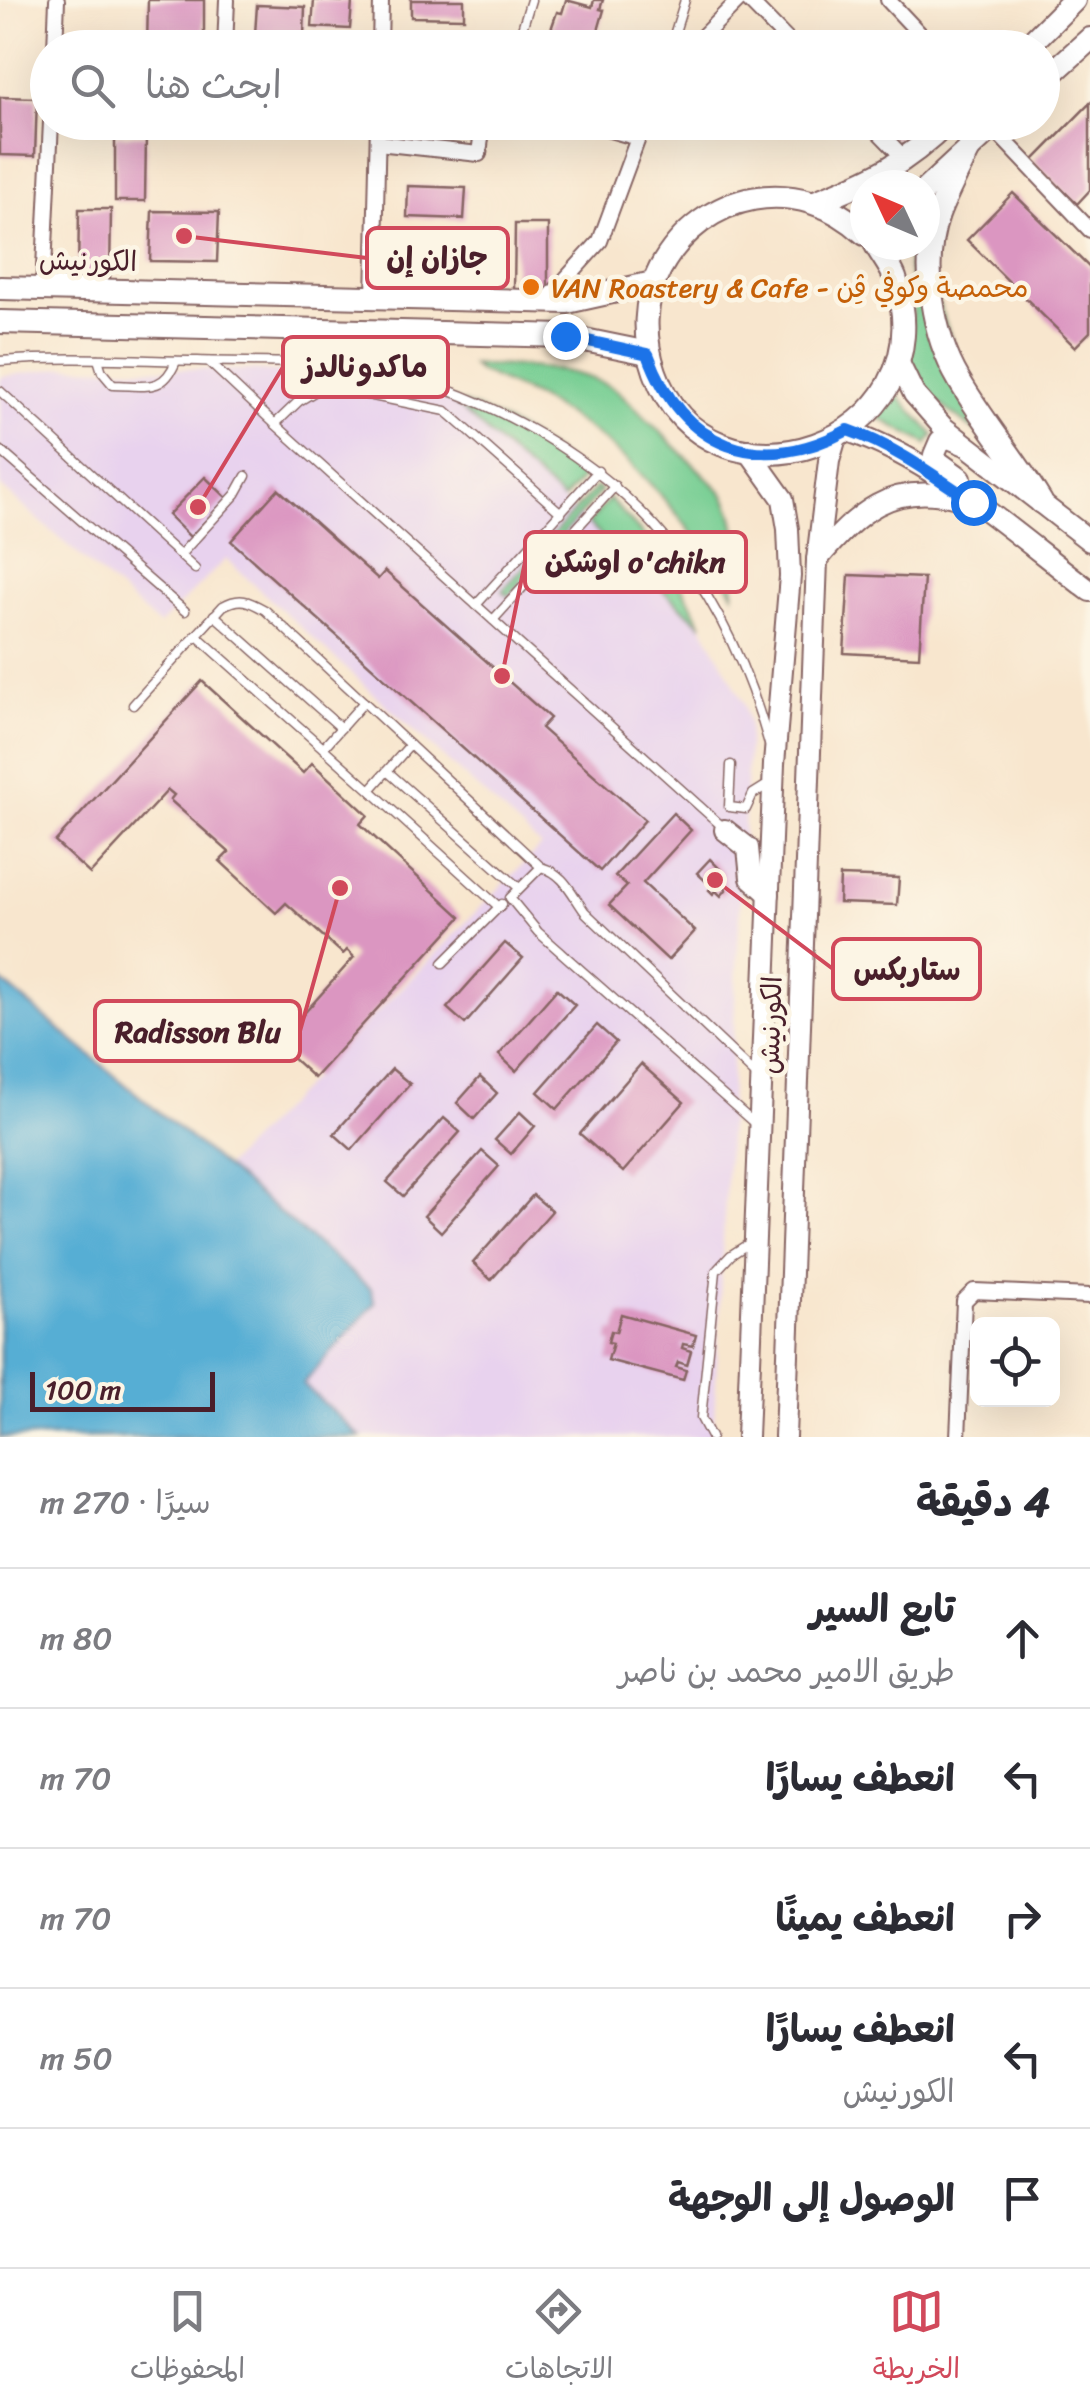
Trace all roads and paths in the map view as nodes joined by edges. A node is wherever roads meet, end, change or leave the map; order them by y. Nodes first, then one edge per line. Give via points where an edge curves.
1 (57, 0) edge
2 (228, 0) edge
3 (382, 0) edge
4 (531, 0) edge
5 (685, 0) edge
6 (739, 0) edge
7 (748, 0) edge
8 (888, 0) edge
9 (1074, 0) edge
10 (55, 30) edge
11 (226, 30) edge
12 (381, 30) edge
13 (522, 30) edge
14 (676, 30) edge
15 (709, 30) edge
16 (777, 30) edge
17 (916, 30) edge
18 (1044, 30) edge
19 (1090, 39) edge
20 (1060, 66) edge
21 (50, 140) edge
22 (481, 140) edge
23 (637, 140) edge
24 (887, 140) edge
25 (929, 140) edge
26 (938, 140) edge
27 (978, 140) edge
28 (1009, 140) edge
29 (378, 143) joint
30 (964, 152) junction
31 (906, 160) junction
32 (940, 175) edge
33 (815, 202) junction
34 (850, 220) edge
35 (1090, 230) edge
36 (885, 260) edge
37 (895, 260) edge
38 (894, 276) junction
39 (652, 282) junction
40 (0, 288) edge
41 (43, 289) junction
42 (374, 297) junction
43 (546, 301) junction
44 (0, 322) edge
45 (306, 330) junction
46 (648, 354) junction
47 (98, 359) junction
48 (0, 361) edge
49 (176, 361) junction
50 (898, 361) junction
51 (209, 362) junction
52 (302, 364) junction
53 (0, 391) edge
54 (275, 424) junction
55 (842, 434) junction
56 (964, 445) junction
57 (0, 450) edge
58 (748, 450) junction
59 (598, 471) junction
60 (246, 476) dead end
61 (615, 486) junction
62 (973, 502) junction
63 (1042, 502) junction
64 (561, 512) junction
65 (1090, 540) edge
66 (180, 555) junction
67 (816, 560) junction
68 (195, 569) dead end
69 (1090, 591) edge
70 (476, 605) junction
71 (185, 611) dead end
72 (214, 615) junction
73 (493, 620) junction
74 (196, 635) junction
75 (364, 702) junction
76 (133, 704) dead end
77 (341, 728) junction
78 (410, 746) junction
79 (323, 748) junction
80 (731, 766) dead end
81 (387, 771) junction
82 (774, 773) junction
83 (370, 790) junction
84 (726, 830) joint
85 (541, 868) junction
86 (518, 887) junction
87 (769, 894) junction
88 (510, 898) junction
89 (498, 907) junction
90 (443, 963) dead end
91 (761, 1080) junction
92 (759, 1127) junction
93 (755, 1239) junction
94 (1090, 1296) edge
95 (711, 1437) edge
96 (747, 1437) edge
97 (785, 1437) edge
98 (958, 1437) edge

1 - 10 street
2 - 11 street
3 - 12 street
4 - 13 lane
5 - 14 lane
6 - 15 street
7 - 16 street
8 - 17 street
9 - 18 main road
19 - 20 main road
21 - 41 street
22 - 29 street via 479,154
23 - 43 street via 600,241
24 - 31 street
25 - 31 main road
26 - 30 main road via 932,163 940,166
27 - 30 main road
28 - 35 street
29 - 42 street
30 - 32 main road
30 - 63 main road via 937,218 929,278 940,330 957,376
31 - 33 main road
33 - 34 main road
33 - 39 main road via 776,196 736,202 700,219 672,247
36 - 38 main road
37 - 38 main road
38 - 50 main road via 903,318
39 - 43 main road, الكورنيش
39 - 46 main road
40 - 41 main road, الكورنيش
41 - 42 main road, الكورنيش
42 - 43 main road, الكورنيش
44 - 45 main road
45 - 46 main road via 565,336
45 - 52 lane
46 - 58 main road via 674,407 722,444
47 - 48 lane
47 - 49 lane
47 - 49 lane via 113,385 156,386 170,377
49 - 51 lane
50 - 55 main road via 870,411
50 - 56 main road via 914,394
51 - 52 lane
51 - 54 lane
52 - 59 lane via 426,382 496,410
53 - 66 lane
54 - 64 lane via 324,386 446,411
54 - 70 lane
55 - 58 main road via 785,454
55 - 62 main road via 872,439
55 - 67 main road, الكورنيش via 829,461
56 - 62 main road via 948,438 934,455 967,482
56 - 63 main road
57 - 71 lane
58 - 82 main road, الكورنيش via 783,499 788,529
59 - 61 lane
59 - 64 lane
60 - 66 lane
61 - 73 lane
61 - 82 lane via 674,548 708,597 756,700
62 - 67 main road via 919,492 879,502
62 - 69 main road
63 - 65 main road
64 - 70 lane
66 - 68 lane
67 - 97 main road, الكورنيش
70 - 73 lane
72 - 74 lane
72 - 75 lane via 236,599 248,600
72 - 77 lane
73 - 84 lane
74 - 76 lane
74 - 79 lane
75 - 77 lane
75 - 78 lane
77 - 79 lane
78 - 81 lane
78 - 85 lane
79 - 83 lane
80 - 82 lane via 729,806 746,809
81 - 83 lane
81 - 86 lane
82 - 87 main road, الكورنيش
83 - 89 lane
84 - 87 main road via 748,848 752,878
85 - 86 lane
85 - 91 lane via 567,882 586,912
86 - 88 lane
87 - 91 main road, الكورنيش
88 - 89 lane
88 - 92 lane via 538,932
89 - 90 lane
91 - 92 main road, الكورنيش
92 - 93 main road, الكورنيش
93 - 95 lane via 716,1271 701,1418
93 - 96 main road, الكورنيش
94 - 98 street via 968,1294

